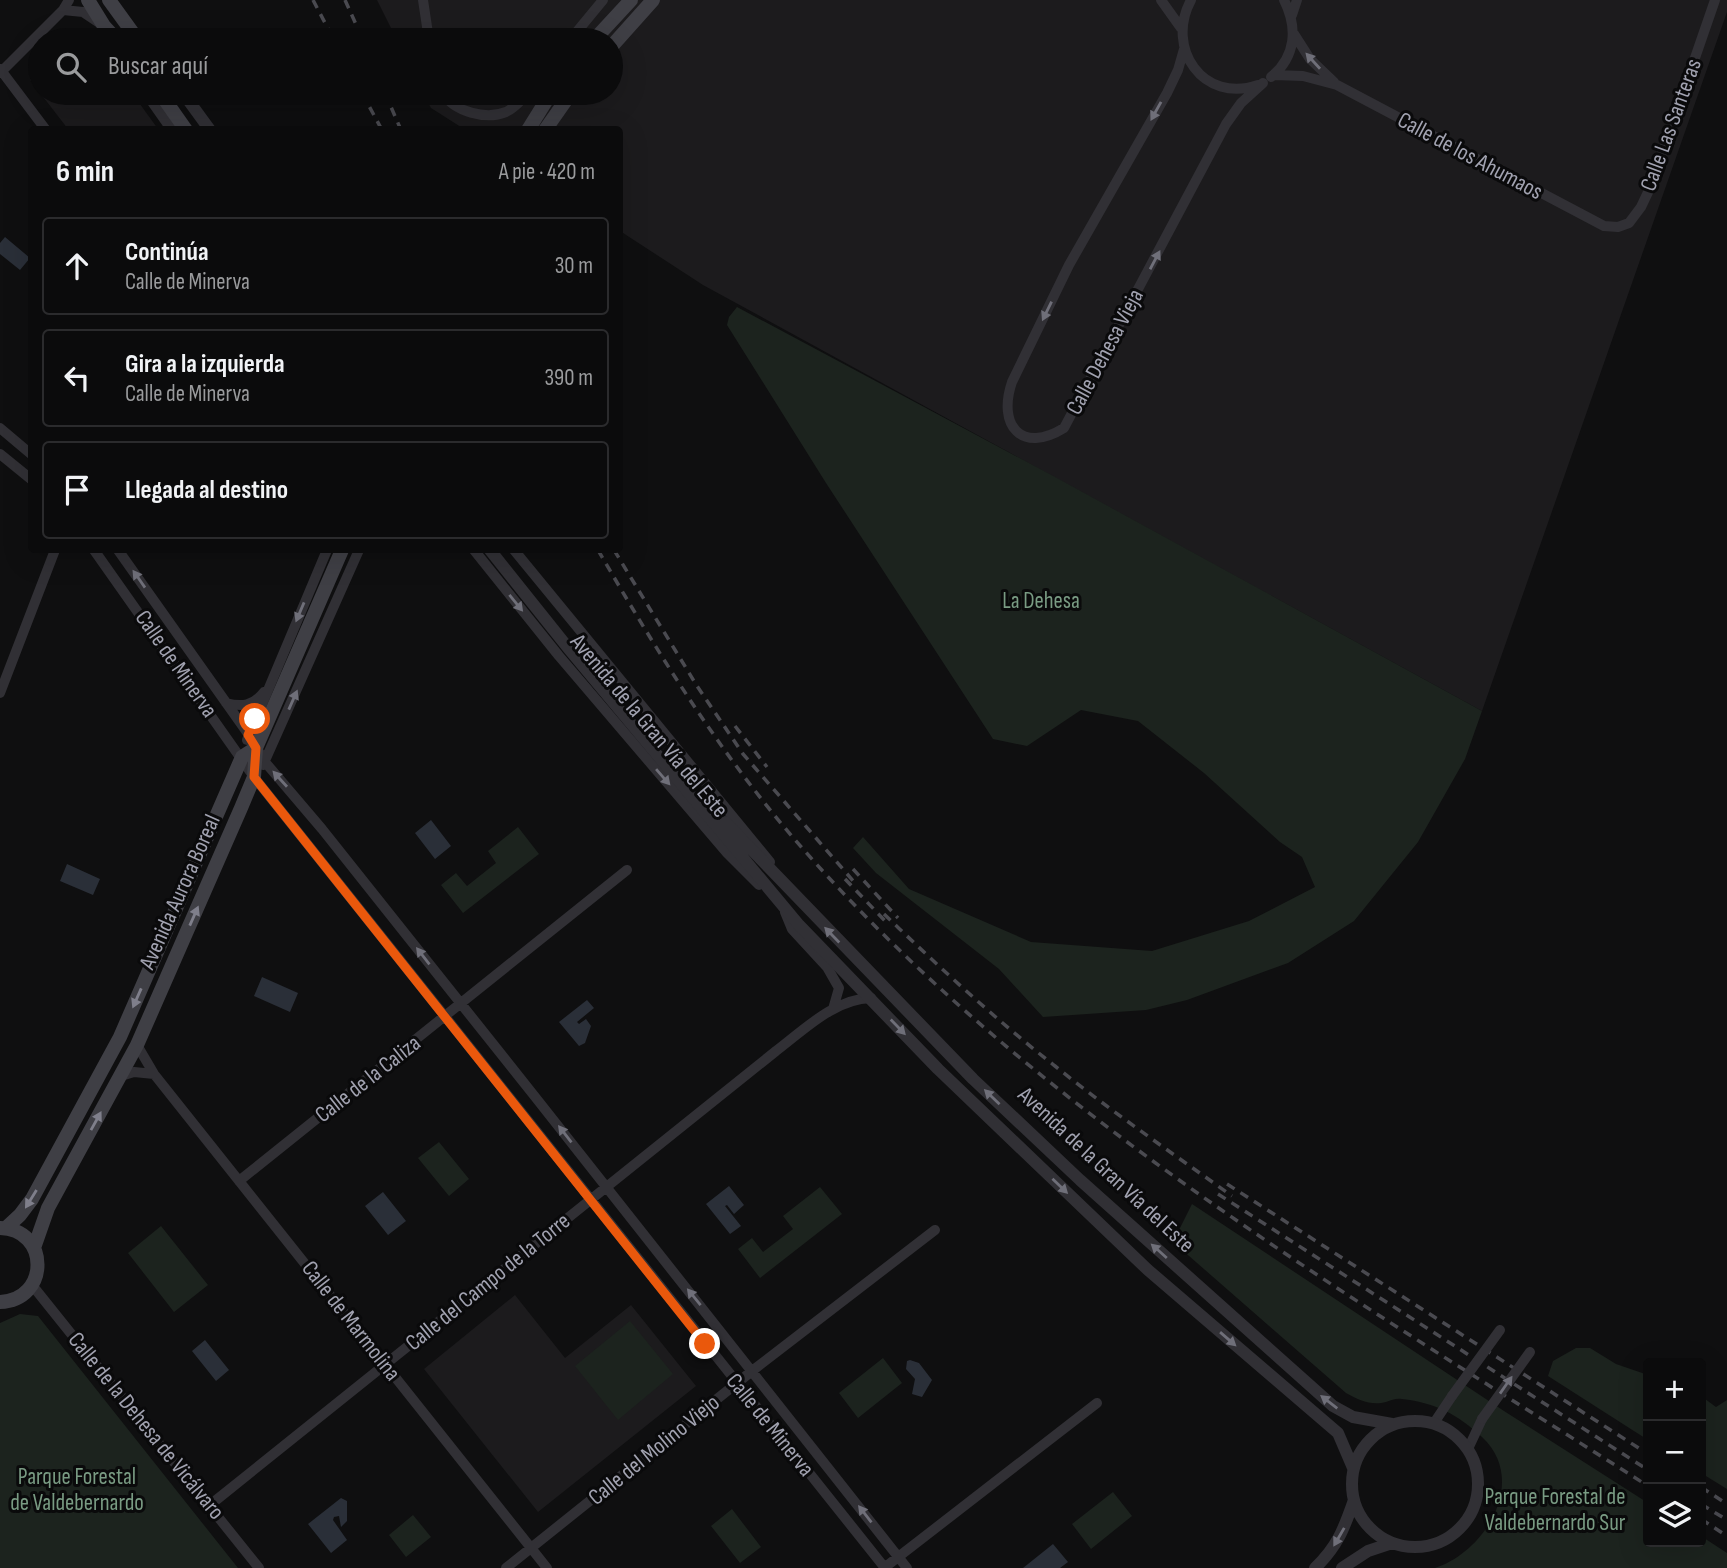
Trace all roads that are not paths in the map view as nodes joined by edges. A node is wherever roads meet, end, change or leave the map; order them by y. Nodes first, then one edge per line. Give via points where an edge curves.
1 (69, 0) edge
2 (88, 0) edge
3 (110, 0) edge
4 (422, 0) edge
5 (603, 0) edge
6 (631, 0) edge
7 (660, 0) edge
8 (1161, 0) edge
9 (1191, 0) edge
10 (1284, 0) edge
11 (1297, 0) edge
12 (1715, 0) edge
13 (650, 4) edge
14 (63, 10) junction
15 (1292, 15) junction
16 (104, 26) joint
17 (44, 28) edge
18 (130, 28) edge
19 (427, 28) edge
20 (580, 28) edge
21 (605, 28) edge
22 (1181, 28) junction
23 (623, 34) edge
24 (1294, 34) junction
25 (28, 44) edge
26 (1184, 49) junction
27 (0, 71) edge
28 (1274, 75) junction
29 (1262, 83) junction
30 (1337, 85) junction
31 (155, 105) edge
32 (168, 105) edge
33 (179, 105) edge
34 (192, 105) edge
35 (455, 105) edge
36 (516, 105) edge
37 (544, 105) edge
38 (563, 105) edge
39 (43, 126) edge
40 (170, 126) edge
41 (183, 126) edge
42 (193, 126) edge
43 (207, 126) edge
44 (530, 126) edge
45 (548, 126) edge
46 (1604, 226) joint
47 (0, 428) edge
48 (28, 452) edge
49 (0, 454) edge
50 (28, 477) edge
51 (54, 553) edge
52 (96, 553) edge
53 (120, 553) edge
54 (326, 553) edge
55 (341, 553) edge
56 (358, 553) edge
57 (476, 553) edge
58 (492, 553) edge
59 (500, 553) edge
60 (516, 553) edge
61 (272, 680) junction
62 (0, 693) edge
63 (226, 702) junction
64 (252, 742) junction
65 (242, 757) junction
66 (265, 762) junction
67 (254, 777) junction
68 (627, 870) dead end
69 (785, 911) junction
70 (812, 914) junction
71 (799, 925) junction
72 (871, 998) junction
73 (461, 1005) junction
74 (833, 1009) junction
75 (446, 1017) junction
76 (137, 1045) junction
77 (154, 1074) junction
78 (121, 1076) junction
79 (239, 1181) junction
80 (607, 1187) junction
81 (590, 1200) junction
82 (3, 1228) edge
83 (934, 1230) dead end
84 (34, 1248) junction
85 (33, 1285) junction
86 (0, 1302) edge
87 (1500, 1329) dead end
88 (1530, 1352) dead end
89 (386, 1365) junction
90 (752, 1371) junction
91 (737, 1384) junction
92 (1097, 1403) dead end
93 (1434, 1423) junction
94 (1392, 1424) junction
95 (1468, 1449) junction
96 (1353, 1468) junction
97 (1354, 1500) junction
98 (210, 1505) junction
99 (1392, 1543) junction
100 (531, 1549) junction
101 (899, 1557) junction
102 (259, 1568) edge
103 (506, 1568) edge
104 (547, 1568) edge
105 (884, 1568) edge
106 (907, 1568) edge
107 (1315, 1568) edge
108 (1342, 1568) edge

1 - 14 street
2 - 16 main road
3 - 18 main road
4 - 19 street
5 - 20 street
6 - 21 main road
7 - 13 street
8 - 22 street
9 - 22 street
10 - 15 street
11 - 15 street
12 - 46 street, Calle Las Santeras via 1641,207 1629,223
13 - 23 main road
14 - 16 street via 83,12
14 - 17 street
15 - 24 street
22 - 26 street
24 - 28 street via 1288,57
30 -> 24 street, Calle de los Ahumaos via 1310,59
25 - 27 street
26 - 29 street via 1198,73 1222,86 1249,88
26 -> 29 street, Calle Dehesa Vieja via 1167,93 1069,265 1012,382 1006,399 1007,417 1022,435 1051,436 1064,428 1226,124
27 - 39 street
28 - 29 street, Calle Dehesa Vieja
28 - 30 street, Calle de los Ahumaos via 1303,76
30 - 46 street, Calle de los Ahumaos
31 - 40 street
32 - 41 main road
33 - 42 main road
34 - 43 street
35 - 36 street via 477,114 492,114
37 - 44 main road
38 - 45 main road
47 - 48 street
49 - 50 street
51 - 62 street
52 - 65 street, Calle de Minerva
63 -> 53 street, Calle de Minerva
54 -> 61 street
55 - 64 main road
66 -> 56 street, Avenida Aurora Boreal
57 -> 69 street, Avenida de la Gran Vía del Este via 727,853
58 - 71 street, Avenida de la Gran Vía del Este
59 - 70 street, Avenida de la Gran Vía del Este via 678,769
60 - 70 street, Avenida de la Gran Vía del Este
61 - 63 street, Calle de Minerva via 259,698 247,705
61 - 64 street
63 - 64 street, Calle de Minerva
64 - 65 main road
64 - 66 street, Calle de Minerva
64 - 67 main road
65 - 67 street, Calle de Minerva
65 -> 82 main road, Avenida Aurora Boreal via 120,1037 32,1199
66 - 67 street, Avenida Aurora Boreal
73 -> 66 street, Calle de Minerva
67 - 75 street, Calle de Minerva
76 -> 67 main road, Avenida Aurora Boreal
68 - 73 street, Calle de la Caliza
69 - 71 street, Avenida de la Gran Vía del Este
69 - 74 street via 792,929 827,967 839,988
94 -> 70 street, Avenida de la Gran Vía del Este via 1353,1417 1329,1403 1070,1171
71 - 72 street, Avenida de la Gran Vía del Este
72 - 74 street, Calle del Campo de la Torre via 847,1001
72 -> 96 street, Avenida de la Gran Vía del Este via 938,1069 1148,1270 1338,1433
73 - 75 street, Calle de la Caliza
80 -> 73 street, Calle de Minerva
74 - 80 street, Calle del Campo de la Torre
75 - 79 street, Calle de la Caliza
75 - 81 street, Calle de Minerva
76 - 77 street, Calle de Marmolina
76 - 78 main road, Avenida Aurora Boreal
77 - 78 street
77 - 79 street, Calle de Marmolina
84 -> 78 main road, Avenida Aurora Boreal via 48,1208
79 - 89 street, Calle de Marmolina
80 - 81 street, Calle del Campo de la Torre
90 -> 80 street, Calle de Minerva
81 - 89 street, Calle del Campo de la Torre
81 - 91 street, Calle de Minerva
82 - 84 main road via 22,1234
83 - 90 street, Calle del Molino Viejo
84 - 85 main road, Avenida Aurora Boreal via 38,1267
85 - 86 main road via 20,1297
85 - 98 street, Calle de la Dehesa de Vicálvaro
87 - 93 street, bridge
95 -> 88 street, bridge via 1482,1419
89 - 98 street, Calle del Campo de la Torre
89 - 100 street, Calle de Marmolina
90 - 91 street, Calle del Molino Viejo
101 -> 90 street, Calle de Minerva
91 - 100 street, Calle del Molino Viejo
91 - 105 street, Calle de Minerva
92 - 101 street
93 - 94 street
93 - 95 street via 1453,1433
94 - 96 street via 1365,1444
95 - 99 street via 1477,1472 1477,1496 1460,1528 1428,1546
96 - 97 street
97 - 99 street via 1367,1526
97 -> 107 street via 1343,1534
98 - 102 street, Calle de la Dehesa de Vicálvaro
99 - 108 street via 1368,1551
100 - 103 street, Calle del Molino Viejo
100 - 104 street, Calle de Marmolina
101 - 105 street
101 - 106 street, Calle de Minerva

